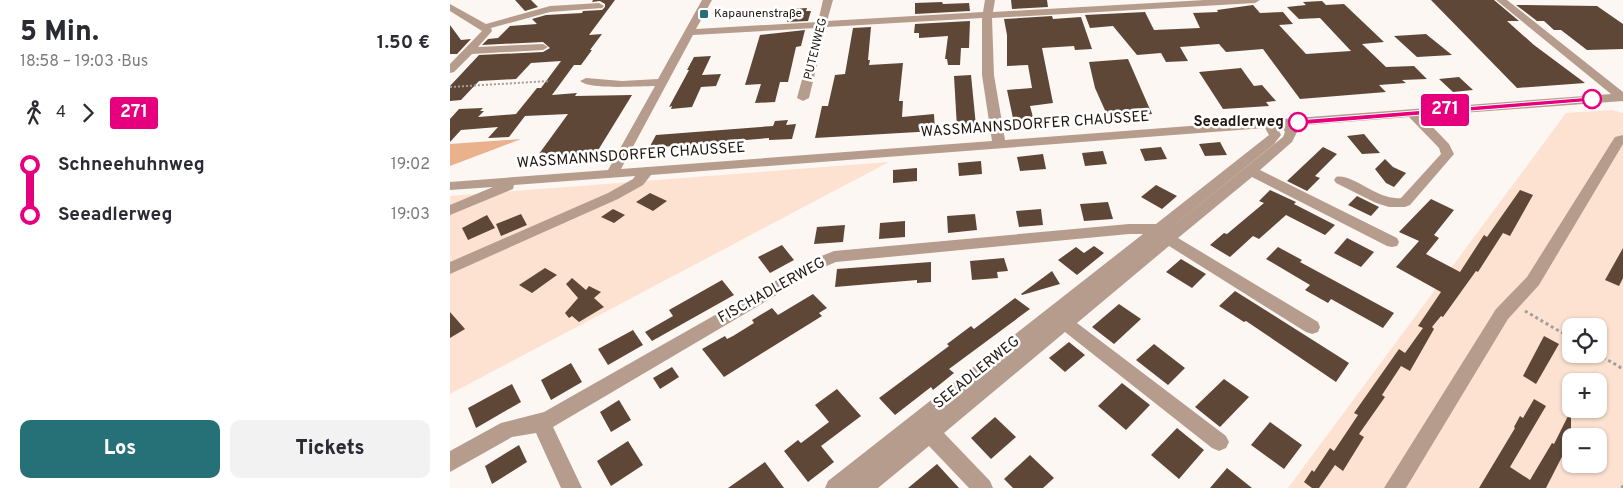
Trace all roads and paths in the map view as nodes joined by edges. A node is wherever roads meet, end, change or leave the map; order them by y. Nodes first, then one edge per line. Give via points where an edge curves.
1 (570, 0) edge
2 (706, 0) edge
3 (828, 0) edge
4 (990, 0) edge
5 (1255, 0) edge
6 (1501, 0) edge
7 (599, 6) dead end
8 (450, 7) edge
9 (988, 15) junction
10 (823, 24) junction
11 (484, 26) junction
12 (688, 32) junction
13 (543, 47) dead end
14 (469, 51) junction
15 (450, 70) edge
16 (586, 80) dead end
17 (550, 81) dead end
18 (660, 82) junction
19 (450, 87) edge
20 (803, 98) dead end
21 (1623, 98) edge
22 (1412, 113) junction
23 (1287, 123) junction
24 (1270, 124) junction
25 (1623, 139) edge
26 (1000, 144) junction
27 (1251, 171) junction
28 (646, 172) junction
29 (612, 174) junction
30 (1341, 180) dead end
31 (512, 182) junction
32 (450, 186) edge
33 (450, 210) edge
34 (1163, 234) junction
35 (1392, 242) dead end
36 (450, 268) edge
37 (1512, 303) junction
38 (1065, 323) junction
39 (1312, 327) dead end
40 (1562, 333) edge
41 (1607, 359) edge
42 (1623, 369) edge
43 (540, 423) junction
44 (930, 433) junction
45 (1219, 442) dead end
46 (450, 462) edge
47 (572, 488) edge
48 (834, 488) edge
49 (862, 488) edge
50 (983, 488) edge
51 (1394, 488) edge

1 - 11 street
2 - 12 street
3 - 10 street, PUTENWEG
4 - 9 street
5 - 9 street
6 - 21 street
7 - 11 street via 550,9
8 - 11 street
9 - 10 street
9 - 26 street via 988,75
10 - 12 street
10 - 20 street, PUTENWEG
11 - 14 street via 486,34
12 - 18 street
13 - 14 street
14 - 15 street
16 - 18 street via 622,84
17 - 19 path
18 - 29 street
21 - 22 street, WASSMANNSDORFER CHAUSSEE
22 - 23 street, WASSMANNSDORFER CHAUSSEE
22 - 30 street via 1448,154 1405,202 1388,202
23 - 24 street, WASSMANNSDORFER CHAUSSEE
23 - 27 street, SEEADLERWEG via 1291,132 1288,139
24 - 26 street, WASSMANNSDORFER CHAUSSEE
24 - 34 street, SEEADLERWEG via 1275,135 1270,141
25 - 37 street via 1615,146 1532,281
26 - 28 street, WASSMANNSDORFER CHAUSSEE
27 - 34 street, SEEADLERWEG
27 - 35 street
28 - 29 street, WASSMANNSDORFER CHAUSSEE
28 - 36 street via 638,182 612,196
29 - 31 street, WASSMANNSDORFER CHAUSSEE
31 - 32 street, WASSMANNSDORFER CHAUSSEE
31 - 33 street
34 - 38 street, SEEADLERWEG
34 - 39 street
34 - 43 street, FISCHADLERWEG via 1129,230 834,257
34 - 48 street, SEEADLERWEG
37 - 40 path
37 - 51 street via 1502,314
38 - 44 street, SEEADLERWEG
38 - 45 street
41 - 42 path
43 - 46 street, FISCHADLERWEG via 508,429
43 - 47 street
44 - 49 street, SEEADLERWEG
44 - 50 street

